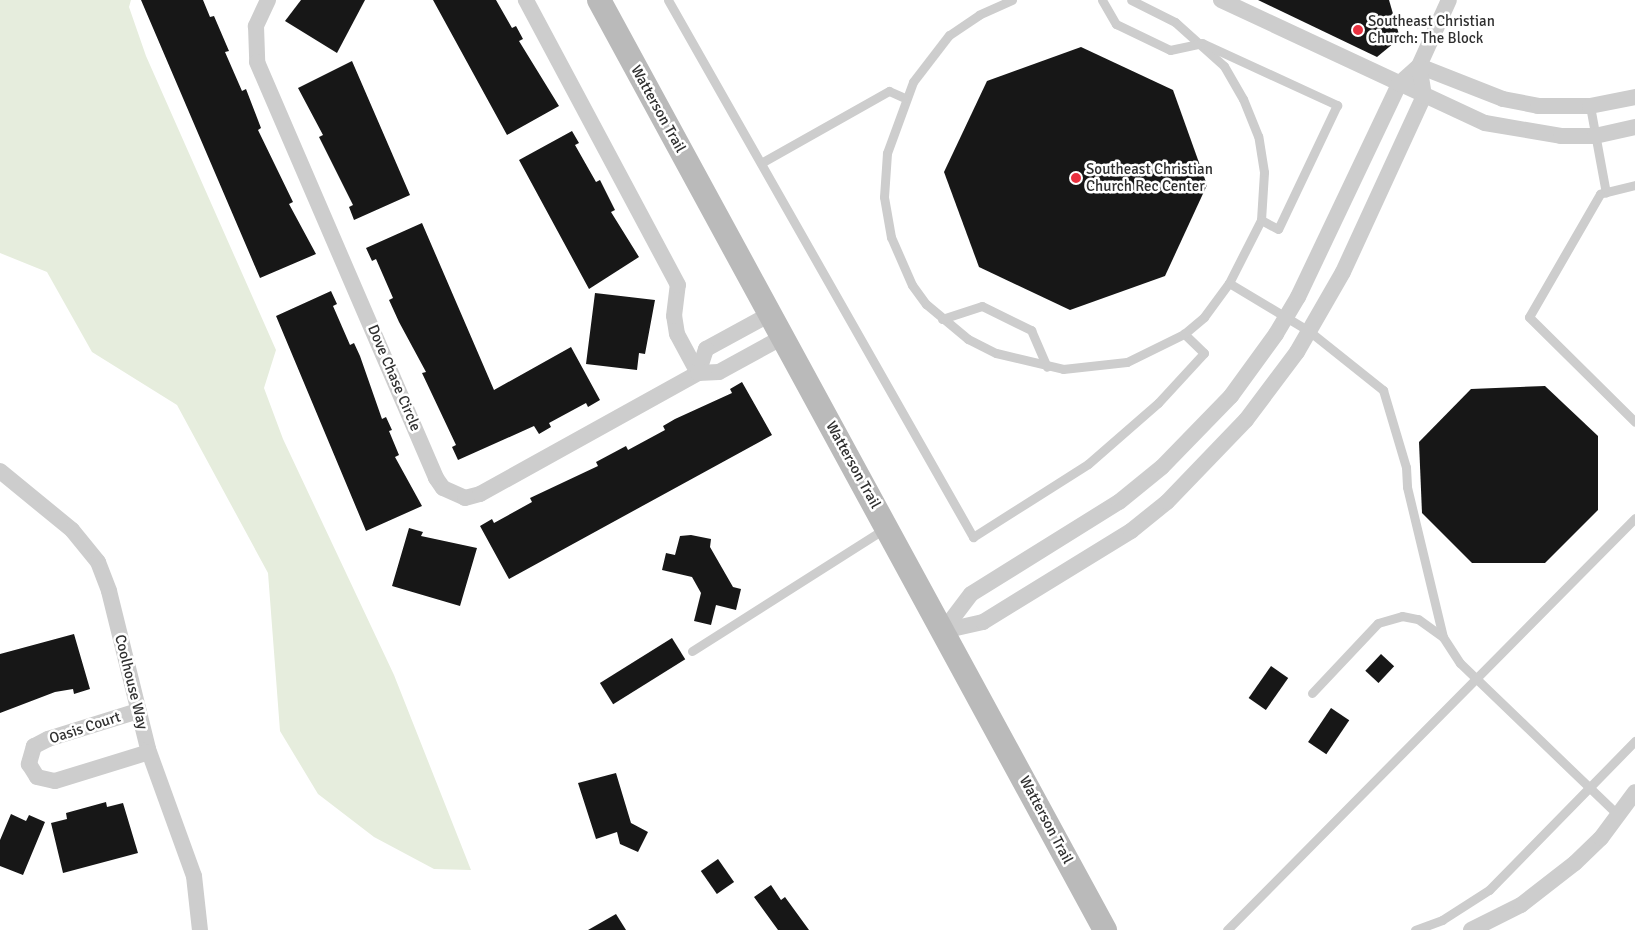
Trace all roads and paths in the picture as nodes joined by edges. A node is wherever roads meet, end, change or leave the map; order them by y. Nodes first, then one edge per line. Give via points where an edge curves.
1 (268, 0) edge
2 (526, 0) edge
3 (598, 0) edge
4 (668, 0) edge
5 (1012, 0) edge
6 (1102, 0) edge
7 (1132, 0) edge
8 (1221, 0) edge
9 (1449, 0) edge
10 (1202, 43) junction
11 (1419, 66) junction
12 (1399, 84) junction
13 (1424, 96) junction
14 (1635, 97) edge
15 (906, 98) junction
16 (1590, 106) junction
17 (1635, 127) edge
18 (1595, 136) junction
19 (761, 163) junction
20 (1635, 185) edge
21 (1606, 192) junction
22 (1261, 220) junction
23 (1229, 284) junction
24 (770, 314) junction
25 (1286, 316) junction
26 (942, 318) junction
27 (1309, 331) junction
28 (1184, 334) junction
29 (783, 337) junction
30 (1047, 367) junction
31 (698, 373) junction
32 (1635, 422) edge
33 (0, 471) edge
34 (1635, 518) edge
35 (887, 527) junction
36 (943, 631) junction
37 (1443, 636) junction
38 (692, 651) dead end
39 (1477, 679) junction
40 (1312, 693) dead end
41 (138, 711) junction
42 (1635, 742) edge
43 (149, 752) junction
44 (1590, 788) junction
45 (1635, 792) edge
46 (1618, 816) junction
47 (200, 930) edge
48 (1105, 930) edge
49 (1228, 930) edge
50 (1415, 930) edge
51 (1471, 930) edge

1 - 31 street, Dove Chase Circle via 256,26 257,62 443,488 465,498 480,494
2 - 31 street via 678,284 674,316 677,334
3 - 24 main road, Watterson Trail
4 - 19 lane
5 - 15 lane via 979,15 949,36
6 - 10 lane via 1116,24 1170,50
7 - 10 lane via 1175,22
8 - 12 street
9 - 11 street
10 - 22 lane via 1224,66 1243,98 1258,136 1264,172
10 - 22 lane via 1337,105 1278,228
11 - 12 street
11 - 13 street
11 - 16 street via 1503,99 1538,106
12 - 13 street
12 - 25 street
13 - 18 street via 1485,123 1524,132
13 - 27 street via 1343,272
14 - 16 street
15 - 19 lane via 890,91
15 - 26 lane via 887,153 884,197 891,237 912,285
16 - 18 lane
17 - 18 street
18 - 21 lane
19 - 28 lane via 973,537 1088,464 1158,403 1204,354
20 - 21 lane
21 - 32 lane via 1600,194 1529,317
22 - 23 lane
23 - 25 lane
23 - 28 lane via 1204,317
24 - 29 main road, Watterson Trail
24 - 31 street via 706,349
25 - 27 lane
25 - 36 street via 1231,396 1162,467 1086,526 970,594
26 - 30 lane via 968,339 996,353
26 - 30 lane via 982,306 1031,330
27 - 36 street via 1246,420 1167,502 1098,554 991,617
27 - 37 lane via 1374,380 1389,403
28 - 30 lane via 1127,362 1090,369
29 - 31 street, Dove Chase Circle via 719,372
29 - 35 main road, Watterson Trail
33 - 41 street, Coolhouse Way via 72,530 98,562 109,591
34 - 39 lane
35 - 36 main road, Watterson Trail
35 - 38 lane
36 - 48 main road, Watterson Trail
37 - 39 lane
37 - 40 lane via 1418,619 1402,616 1378,623
39 - 44 lane
39 - 49 lane
41 - 43 street, Coolhouse Way
41 - 43 street, Oasis Court via 48,739 34,746 29,764 37,776 55,781
42 - 44 lane
43 - 47 street, Coolhouse Way via 194,876
44 - 46 lane
44 - 50 lane via 1489,890 1442,920
45 - 46 street
46 - 51 street via 1601,838 1548,885 1521,905

